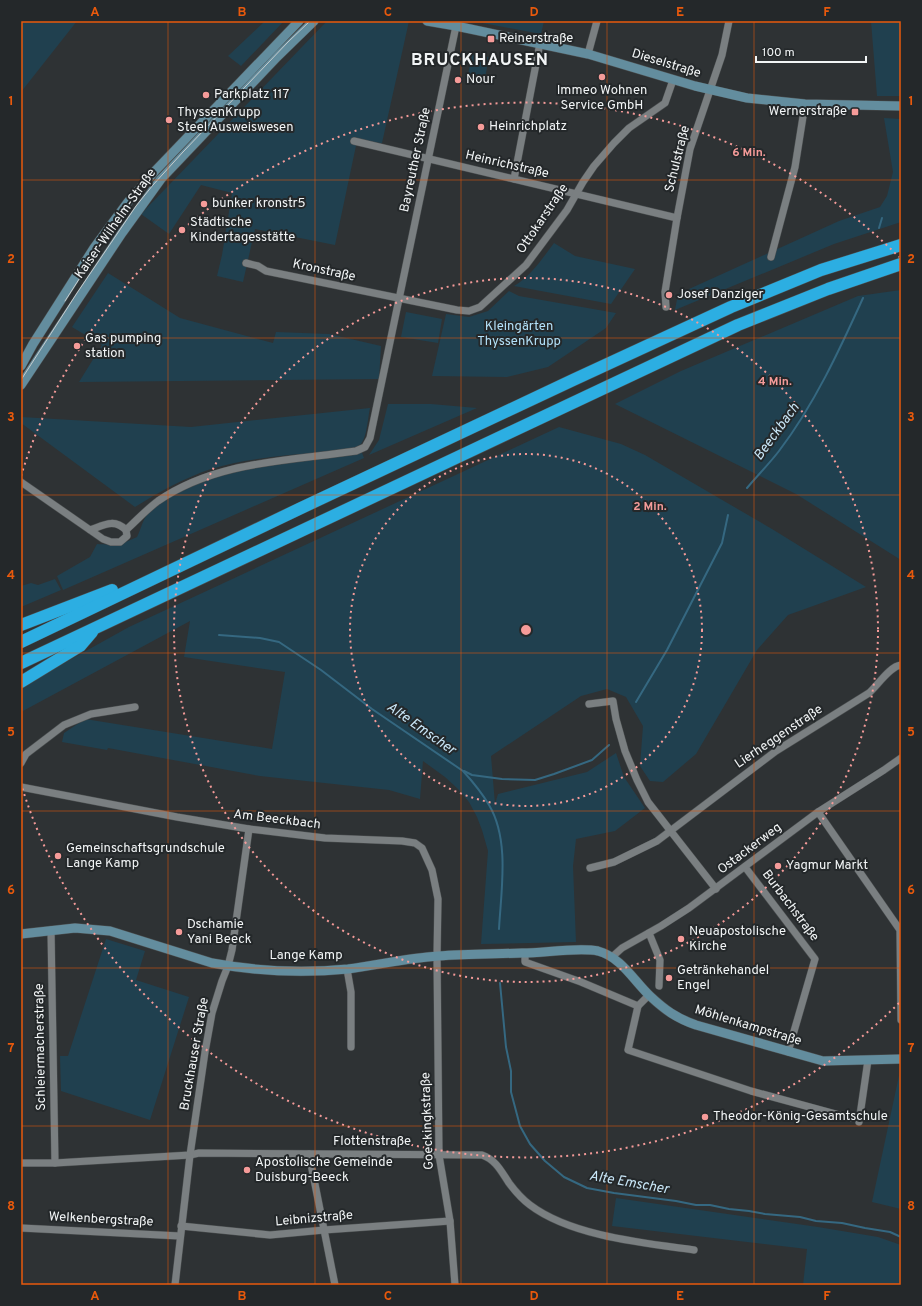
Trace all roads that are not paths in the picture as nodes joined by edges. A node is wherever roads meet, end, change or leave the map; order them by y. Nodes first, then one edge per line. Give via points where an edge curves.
1 (299, 21) edge
2 (314, 21) edge
3 (427, 21) edge
4 (597, 21) edge
5 (729, 21) edge
6 (456, 26) junction
7 (540, 43) junction
8 (588, 54) junction
9 (673, 80) junction
10 (710, 91) junction
11 (805, 104) junction
12 (901, 106) edge
13 (354, 141) dead end
14 (428, 159) junction
15 (514, 179) junction
16 (576, 194) junction
17 (677, 218) junction
18 (901, 245) edge
19 (771, 257) dead end
20 (246, 263) dead end
21 (901, 264) edge
22 (399, 298) junction
23 (666, 307) dead end
24 (21, 366) edge
25 (21, 385) edge
26 (21, 482) edge
27 (90, 530) junction
28 (126, 530) junction
29 (152, 578) junction
30 (21, 625) edge
31 (96, 628) junction
32 (21, 642) edge
33 (21, 663) edge
34 (901, 665) edge
35 (21, 682) edge
36 (589, 704) dead end
37 (135, 707) dead end
38 (901, 758) edge
39 (21, 763) edge
40 (21, 787) edge
41 (818, 812) junction
42 (249, 829) junction
43 (670, 831) junction
44 (590, 868) dead end
45 (746, 868) junction
46 (716, 889) junction
47 (51, 930) junction
48 (649, 933) junction
49 (21, 934) edge
50 (525, 953) junction
51 (437, 956) junction
52 (612, 957) junction
53 (228, 966) junction
54 (347, 969) junction
55 (659, 986) dead end
56 (648, 995) junction
57 (638, 1006) junction
58 (901, 1020) edge
59 (351, 1047) dead end
60 (788, 1052) junction
61 (901, 1059) edge
62 (868, 1060) junction
63 (850, 1118) dead end
64 (858, 1122) dead end
65 (309, 1154) junction
66 (190, 1155) junction
67 (439, 1155) junction
68 (21, 1163) edge
69 (55, 1163) junction
70 (450, 1221) junction
71 (181, 1226) junction
72 (21, 1228) edge
73 (324, 1230) junction
74 (180, 1236) junction
75 (694, 1250) dead end
76 (175, 1285) edge
77 (335, 1285) edge
78 (455, 1285) edge

1 - 24 street, Kaiser-Wilhelm-Straße via 128,202 94,248
2 - 25 street, Kaiser-Wilhelm-Straße via 161,179 122,232
3 - 6 street, Dieselstraße
4 - 8 street
5 - 10 street, Schulstraße via 722,55
6 - 7 street, Dieselstraße
6 - 14 street, Bayreuther Straße
7 - 8 street, Dieselstraße
7 - 15 street
8 - 9 street, Dieselstraße
9 - 10 street, Dieselstraße
9 - 16 street, Ottokarstraße via 666,103 629,128 614,143 594,166
10 - 11 street, Dieselstraße
10 - 17 street, Schulstraße via 690,149
11 - 12 street, Dieselstraße
11 - 19 street via 795,167
13 - 14 street, Heinrichstraße
14 - 15 street, Heinrichstraße
14 - 22 street, Bayreuther Straße
15 - 16 street, Heinrichstraße
16 - 17 street, Heinrichstraße
16 - 22 street, Ottokarstraße via 526,265 480,307 469,311 458,310
17 - 23 street, Schulstraße via 665,292
18 - 29 highway via 821,270 732,307
20 - 22 street, Kronstraße via 266,271
21 - 31 highway via 828,289 738,325
22 - 28 street, Bayreuther Straße via 370,438 365,447 350,452 260,462 202,477 157,502
26 - 27 street
27 - 28 street via 112,523 121,524
27 - 28 street via 111,542 120,542 127,536
29 - 30 highway via 112,590
29 - 32 highway
31 - 33 highway
31 - 35 highway via 80,646
34 - 43 street, Lierheggenstraße via 891,669 869,693 776,751
36 - 43 street via 613,701 625,751 637,780 648,802
37 - 39 street via 91,714 64,725 26,754
38 - 41 street, Ostackerweg
40 - 42 street, Am Beeckbach via 177,818
41 - 45 street, Ostackerweg
41 - 58 street via 900,930
42 - 51 street, Am Beeckbach via 325,838 402,841 422,848 432,870 438,899
42 - 53 street, Bruckhauser Straße
43 - 44 street, Lierheggenstraße via 657,841 614,862
43 - 46 street
45 - 46 street, Ostackerweg
45 - 60 street, Burbachstraße via 815,959
46 - 48 street, Ostackerweg
47 - 49 street, Lange Kamp
47 - 53 street, Lange Kamp via 75,928 110,931
47 - 69 street, Schleiermacherstraße
48 - 52 street, Ostackerweg via 622,948
48 - 55 street via 660,960
50 - 51 street, Lange Kamp
50 - 52 street, Lange Kamp via 587,950
50 - 57 street via 525,962
51 - 54 street, Lange Kamp
51 - 67 street, Goeckingkstraße
52 - 56 street, Möhlenkampstraße
53 - 54 street, Lange Kamp via 303,970
53 - 66 street, Bruckhauser Straße via 212,1013
54 - 59 street via 351,992
56 - 57 street
56 - 60 street, Möhlenkampstraße via 669,1013 696,1025
57 - 63 street via 628,1050 751,1090
60 - 62 street, Möhlenkampstraße via 822,1061
61 - 62 street, Möhlenkampstraße
62 - 64 street
65 - 66 street, Flottenstraße
65 - 67 street, Flottenstraße
65 - 73 street
66 - 69 street, Flottenstraße
66 - 71 street, Bruckhauser Straße
67 - 70 street, Goeckingkstraße
67 - 75 street, Flottenstraße via 476,1154 487,1157 530,1204 563,1222 627,1240
68 - 69 street, Flottenstraße
70 - 73 street, Leibnizstraße
70 - 78 street, Goeckingkstraße
71 - 73 street, Leibnizstraße via 270,1235
71 - 74 street, Bruckhauser Straße
72 - 74 street, Welkenbergstraße
73 - 77 street
74 - 76 street, Bruckhauser Straße

